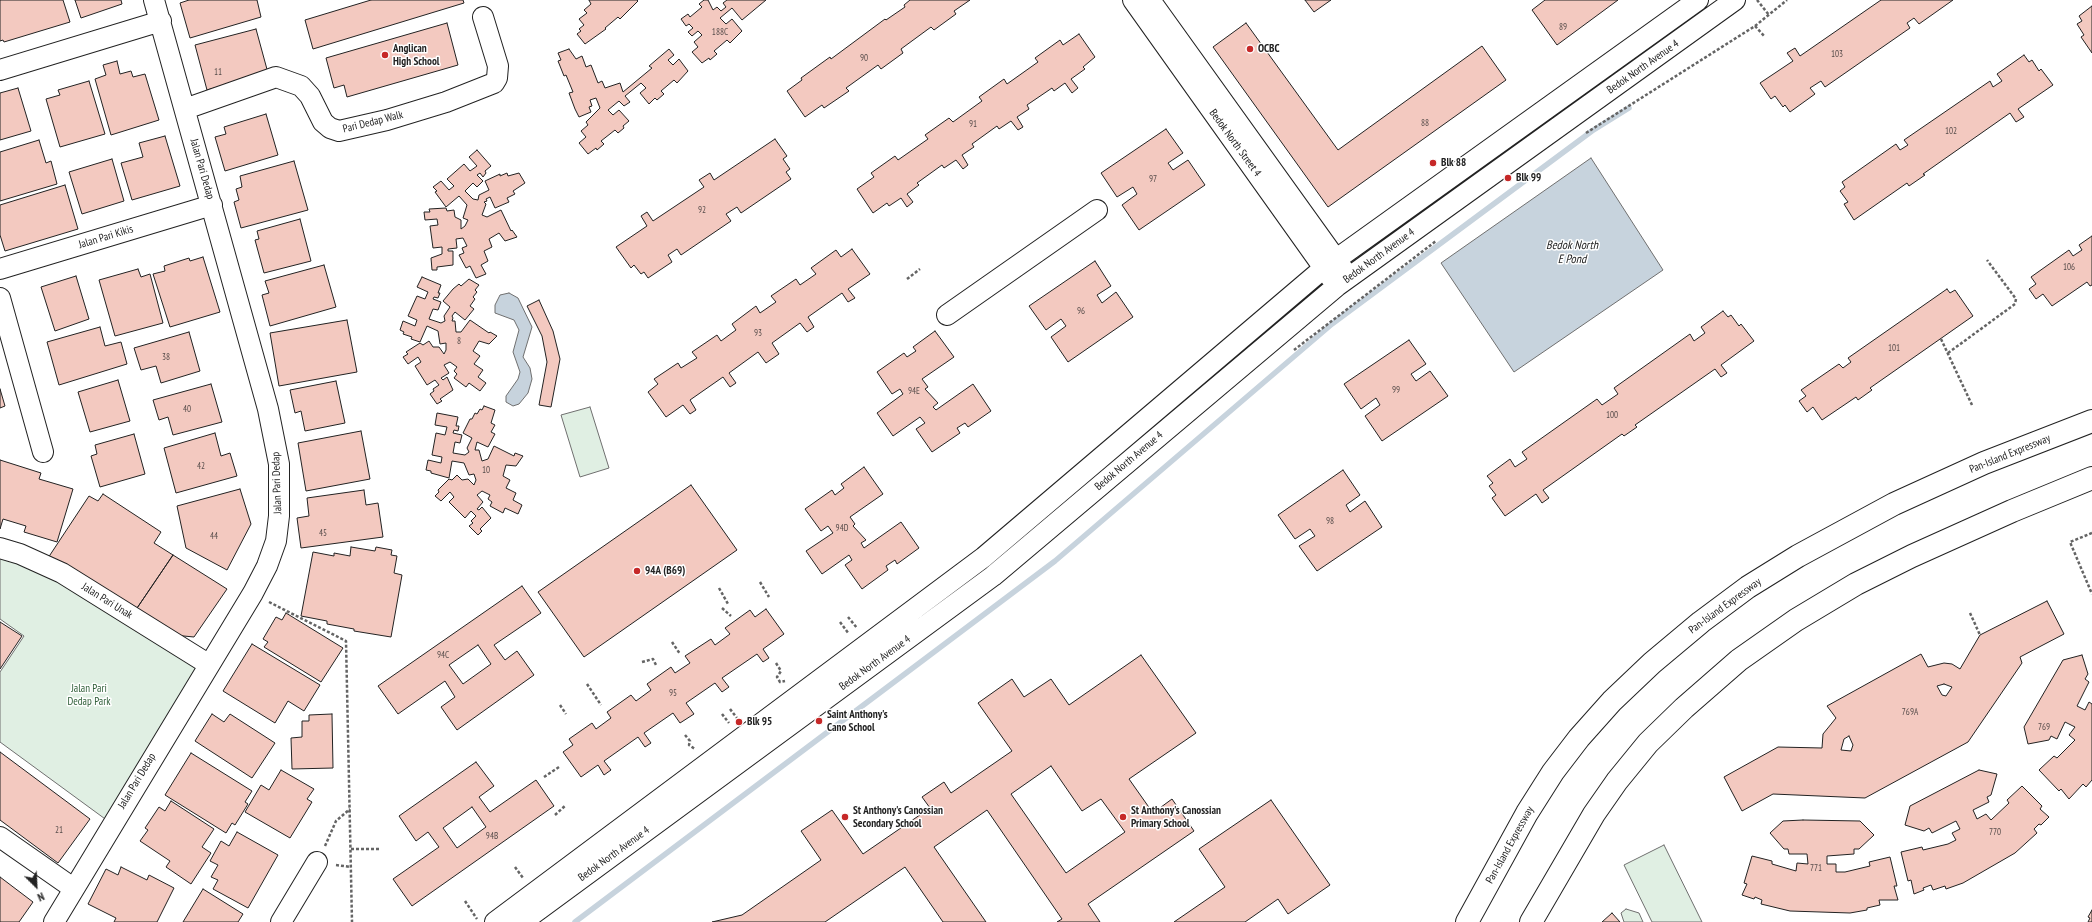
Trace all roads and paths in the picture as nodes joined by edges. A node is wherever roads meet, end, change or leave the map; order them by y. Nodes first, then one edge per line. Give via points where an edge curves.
1 (154, 0) edge
2 (1133, 0) edge
3 (1150, 0) edge
4 (1698, 0) edge
5 (1735, 0) edge
6 (1757, 0) edge
7 (1769, 15) dead end
8 (483, 17) dead end
9 (161, 21) junction
10 (1755, 26) dead end
11 (1765, 37) dead end
12 (0, 70) edge
13 (185, 109) junction
14 (212, 205) junction
15 (1097, 210) dead end
16 (1987, 260) dead end
17 (1330, 263) junction
18 (0, 269) edge
19 (920, 269) dead end
20 (907, 279) dead end
21 (1343, 282) junction
22 (0, 298) edge
23 (948, 315) dead end
24 (1941, 338) dead end
25 (1948, 353) junction
26 (1972, 405) dead end
27 (2092, 422) edge
28 (44, 452) dead end
29 (2092, 478) edge
30 (2092, 486) edge
31 (2012, 511) junction
32 (2092, 533) edge
33 (0, 548) edge
34 (760, 582) dead end
35 (719, 588) dead end
36 (253, 593) junction
37 (2092, 594) edge
38 (769, 597) dead end
39 (728, 604) dead end
40 (722, 608) dead end
41 (1970, 613) dead end
42 (731, 616) dead end
43 (848, 617) dead end
44 (840, 622) dead end
45 (857, 628) dead end
46 (849, 634) dead end
47 (1980, 635) dead end
48 (672, 642) dead end
49 (680, 654) dead end
50 (642, 662) dead end
51 (776, 663) dead end
52 (208, 664) junction
53 (656, 665) dead end
54 (789, 680) dead end
55 (587, 684) dead end
56 (560, 705) dead end
57 (601, 705) dead end
58 (730, 708) dead end
59 (566, 714) dead end
60 (722, 714) dead end
61 (738, 719) dead end
62 (730, 725) dead end
63 (685, 735) dead end
64 (698, 750) dead end
65 (559, 767) dead end
66 (544, 777) dead end
67 (566, 805) dead end
68 (350, 809) junction
69 (555, 815) dead end
70 (0, 837) edge
71 (351, 849) junction
72 (381, 849) dead end
73 (317, 862) joint
74 (515, 867) dead end
75 (526, 882) dead end
76 (73, 888) junction
77 (466, 901) dead end
78 (486, 921) edge
79 (54, 922) edge
80 (281, 922) edge
81 (352, 922) edge
82 (522, 922) edge
83 (1467, 922) edge
84 (1531, 922) edge

1 - 9 street, Jalan Pari Dedap
2 - 17 street, Bedok North Street 4
3 - 17 street, Bedok North Street 4
4 - 17 street, Bedok North Avenue 4
5 - 21 street, Bedok North Avenue 4
6 - 7 path
8 - 13 street, Pari Dedap Walk via 498,66 497,78 494,83 446,102 380,122 339,131 323,122 310,96 301,86 276,77
9 - 12 street
9 - 13 street, Jalan Pari Dedap
10 - 11 path
13 - 14 street, Jalan Pari Dedap
14 - 18 street, Jalan Pari Kikis
14 - 36 street, Jalan Pari Dedap via 268,409 279,464 279,516 276,541
15 - 23 street
16 - 25 path via 2016,299 2015,304
17 - 21 street, Bedok North Street 4
17 - 78 street, Bedok North Avenue 4 via 984,557
19 - 20 path
21 - 82 street, Bedok North Avenue 4 via 993,576
22 - 28 street
24 - 25 path
25 - 26 path
27 - 83 highway, Pan-Island Expressway via 1984,464 1894,504 1798,556 1748,587 1701,622 1646,668 1579,738 1527,813
29 - 31 highway
30 - 31 highway
31 - 84 highway via 1912,556 1826,601 1767,639 1711,684 1648,743 1617,781 1594,814
32 - 37 path via 2070,542
33 - 52 street, Jalan Pari Unak via 62,573
34 - 38 path
35 - 39 path
36 - 52 street, Jalan Pari Dedap
36 - 68 path via 346,641
40 - 42 path
41 - 47 path
43 - 45 path
44 - 46 path
48 - 49 path
50 - 53 path via 653,659
51 - 54 path via 781,671 777,677 780,682
52 - 76 street, Jalan Pari Dedap
55 - 57 path
56 - 59 path
58 - 61 path
60 - 62 path
63 - 64 path via 690,741 688,745 691,749
65 - 66 path
67 - 69 path
68 - 71 path
68 - 73 path via 336,821
70 - 76 street
71 - 72 path
71 - 81 path
73 - 80 street
74 - 75 path
76 - 79 street, Jalan Pari Dedap
77 - 78 path

